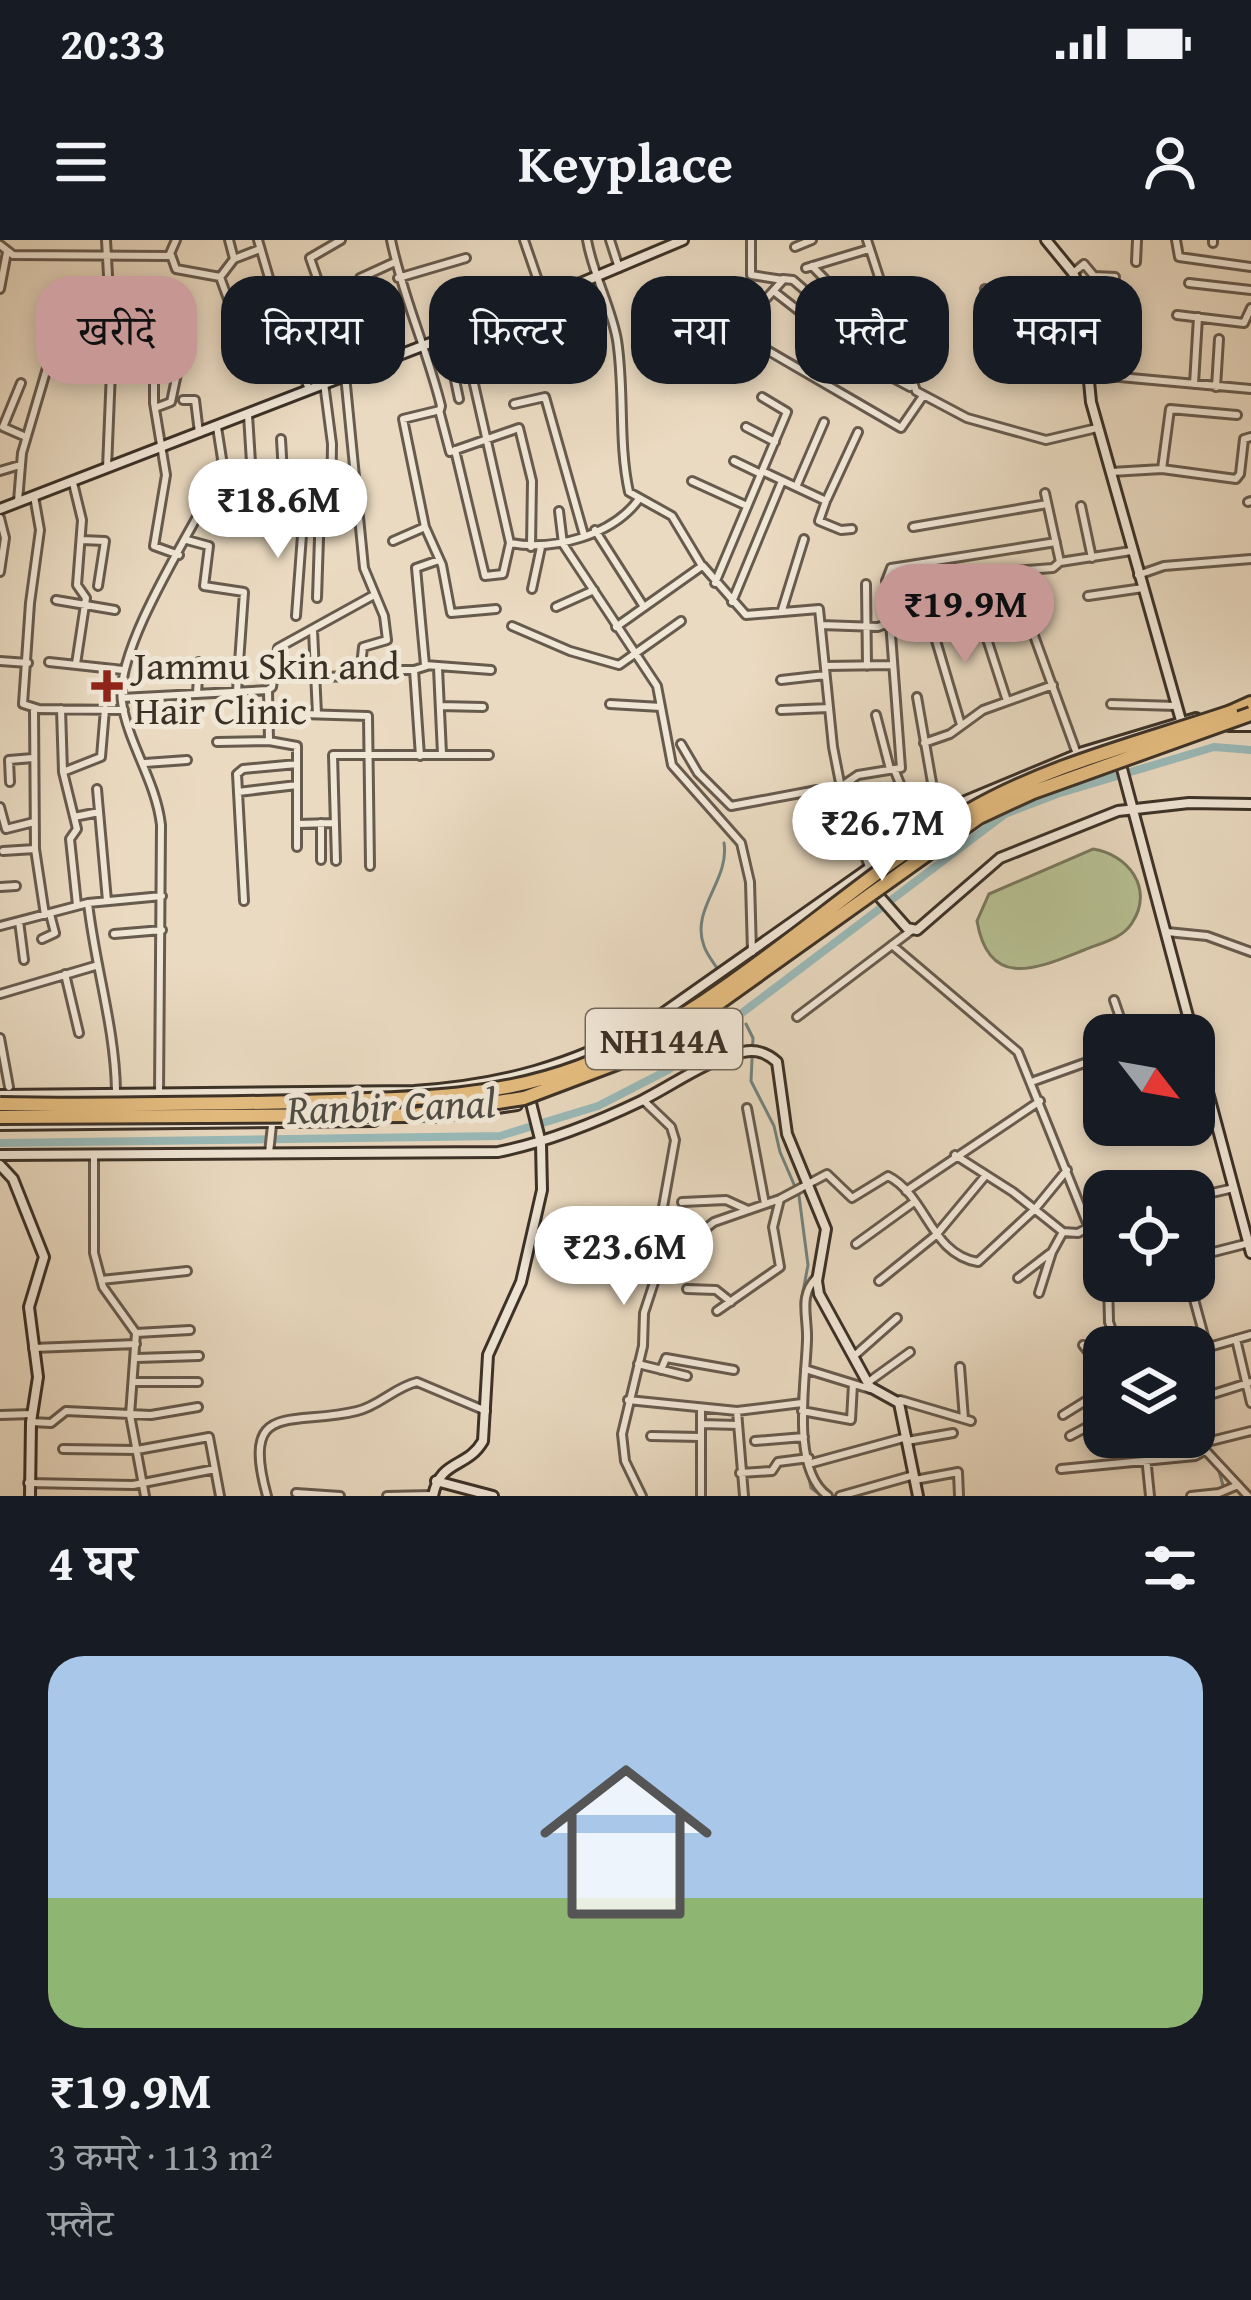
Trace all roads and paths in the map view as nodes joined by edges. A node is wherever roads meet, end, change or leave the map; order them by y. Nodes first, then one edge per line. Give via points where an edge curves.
1 (106, 240) edge
2 (176, 240) edge
3 (229, 240) edge
4 (341, 240) edge
5 (391, 240) edge
6 (524, 240) edge
7 (587, 240) edge
8 (610, 240) edge
9 (751, 240) edge
10 (812, 240) edge
11 (1046, 240) edge
12 (1137, 240) edge
13 (1176, 240) edge
14 (28, 242) edge
15 (677, 242) edge
16 (0, 244) edge
17 (259, 244) edge
18 (868, 245) edge
19 (795, 247) dead end
20 (7, 252) junction
21 (106, 253) junction
22 (29, 255) junction
23 (171, 255) junction
24 (466, 258) dead end
25 (234, 259) junction
26 (395, 262) junction
27 (1136, 262) dead end
28 (1251, 267) edge
29 (619, 268) junction
30 (1073, 273) junction
31 (107, 276) edge
32 (268, 276) edge
33 (317, 276) edge
34 (364, 276) edge
35 (398, 276) edge
36 (405, 276) edge
37 (536, 276) edge
38 (595, 276) edge
39 (600, 276) edge
40 (818, 276) edge
41 (878, 276) edge
42 (1074, 276) edge
43 (1094, 276) edge
44 (220, 278) joint
45 (783, 279) junction
46 (795, 282) edge
47 (1189, 283) dead end
48 (0, 289) edge
49 (1251, 290) edge
50 (776, 292) junction
51 (405, 295) edge
52 (795, 307) edge
53 (1251, 308) edge
54 (607, 311) edge
55 (1177, 315) dead end
56 (1198, 317) junction
57 (1219, 339) dead end
58 (429, 343) edge
59 (425, 345) junction
60 (405, 352) edge
61 (1142, 379) edge
62 (22, 383) dead end
63 (42, 384) edge
64 (111, 384) edge
65 (155, 384) edge
66 (175, 384) edge
67 (307, 384) edge
68 (322, 384) edge
69 (324, 384) edge
70 (346, 384) edge
71 (457, 384) edge
72 (477, 384) edge
73 (907, 384) edge
74 (913, 384) edge
75 (1089, 384) edge
76 (1194, 384) junction
77 (1216, 387) junction
78 (914, 388) junction
79 (309, 389) junction
80 (1251, 389) edge
81 (923, 395) junction
82 (762, 397) dead end
83 (460, 399) dead end
84 (183, 400) dead end
85 (514, 404) dead end
86 (154, 408) junction
87 (438, 410) junction
88 (248, 415) junction
89 (1237, 415) dead end
90 (824, 422) dead end
91 (217, 427) junction
92 (746, 427) dead end
93 (1097, 428) junction
94 (858, 431) dead end
95 (199, 434) junction
96 (26, 437) junction
97 (1251, 437) edge
98 (487, 438) junction
99 (281, 440) dead end
100 (775, 442) junction
101 (160, 448) junction
102 (455, 450) junction
103 (734, 461) dead end
104 (20, 465) junction
105 (107, 468) junction
106 (1162, 469) junction
107 (0, 471) edge
108 (761, 472) junction
109 (1109, 472) junction
110 (692, 481) dead end
111 (782, 481) junction
112 (74, 483) junction
113 (796, 487) junction
114 (1045, 493) dead end
115 (34, 496) junction
116 (826, 501) junction
117 (18, 502) junction
118 (205, 504) junction
119 (636, 504) junction
120 (1047, 504) junction
121 (357, 506) junction
122 (747, 506) junction
123 (1081, 506) dead end
124 (0, 508) edge
125 (286, 508) junction
126 (304, 508) junction
127 (320, 508) junction
128 (331, 508) junction
129 (254, 510) junction
130 (559, 511) dead end
131 (0, 518) edge
132 (913, 526) dead end
133 (424, 527) junction
134 (595, 530) junction
135 (852, 530) dead end
136 (584, 535) junction
137 (804, 539) dead end
138 (82, 540) junction
139 (187, 540) junction
140 (394, 541) dead end
141 (1056, 542) junction
142 (510, 543) junction
143 (563, 544) junction
144 (536, 547) junction
145 (1131, 551) junction
146 (178, 555) junction
147 (1092, 558) junction
148 (1251, 559) edge
149 (440, 560) junction
150 (1060, 562) junction
151 (698, 569) junction
152 (0, 572) edge
153 (1138, 575) junction
154 (886, 581) dead end
155 (715, 583) junction
156 (866, 584) dead end
157 (98, 586) dead end
158 (1143, 588) junction
159 (532, 589) dead end
160 (594, 590) junction
161 (374, 595) junction
162 (1088, 596) dead end
163 (316, 598) dead end
164 (56, 600) dead end
165 (731, 602) junction
166 (85, 603) junction
167 (556, 607) dead end
168 (644, 607) junction
169 (496, 609) dead end
170 (115, 610) dead end
171 (782, 611) junction
172 (296, 616) dead end
173 (929, 617) junction
174 (681, 621) dead end
175 (890, 621) junction
176 (820, 625) junction
177 (512, 626) dead end
178 (616, 626) junction
179 (864, 626) junction
180 (313, 629) junction
181 (635, 655) junction
182 (1, 661) edge
183 (49, 662) dead end
184 (199, 662) dead end
185 (28, 663) junction
186 (76, 664) junction
187 (892, 665) junction
188 (427, 666) junction
189 (868, 666) junction
190 (438, 668) junction
191 (0, 670) edge
192 (124, 670) junction
193 (374, 670) dead end
194 (414, 670) junction
195 (490, 670) dead end
196 (825, 670) junction
197 (316, 677) junction
198 (781, 680) dead end
199 (1053, 685) junction
200 (268, 690) junction
201 (237, 691) junction
202 (197, 693) junction
203 (122, 698) junction
204 (917, 698) dead end
205 (1006, 701) junction
206 (610, 704) dead end
207 (1111, 704) dead end
208 (1251, 704) edge
209 (440, 706) junction
210 (1175, 706) junction
211 (483, 707) dead end
212 (661, 707) junction
213 (830, 708) junction
214 (34, 709) junction
215 (61, 709) junction
216 (105, 709) junction
217 (124, 710) junction
218 (781, 710) dead end
219 (268, 713) junction
220 (317, 714) junction
221 (876, 715) dead end
222 (1251, 716) edge
223 (1181, 721) junction
224 (962, 724) junction
225 (1251, 726) edge
226 (1225, 727) junction
227 (269, 741) junction
228 (217, 742) dead end
229 (1186, 742) junction
230 (924, 743) junction
231 (682, 744) dead end
232 (1077, 754) junction
233 (489, 755) dead end
234 (420, 756) junction
235 (442, 756) junction
236 (368, 757) junction
237 (33, 758) junction
238 (187, 760) dead end
239 (145, 763) junction
240 (297, 764) junction
241 (1121, 766) junction
242 (892, 769) junction
243 (64, 772) junction
244 (10, 782) dead end
245 (297, 785) junction
246 (841, 788) junction
247 (97, 789) dead end
248 (238, 792) junction
249 (1251, 804) edge
250 (0, 807) edge
251 (1135, 807) junction
252 (99, 812) junction
253 (74, 817) junction
254 (938, 817) junction
255 (34, 822) junction
256 (321, 823) junction
257 (335, 823) junction
258 (297, 824) junction
259 (919, 830) junction
260 (297, 847) dead end
261 (35, 849) junction
262 (3, 851) dead end
263 (321, 860) dead end
264 (336, 861) dead end
265 (370, 866) dead end
266 (869, 867) junction
267 (16, 886) dead end
268 (0, 887) edge
269 (881, 895) junction
270 (162, 896) junction
271 (107, 901) junction
272 (244, 901) dead end
273 (88, 903) junction
274 (77, 905) junction
275 (47, 914) junction
276 (19, 922) junction
277 (0, 926) edge
278 (162, 929) junction
279 (912, 930) junction
280 (1166, 932) junction
281 (114, 934) dead end
282 (42, 939) dead end
283 (892, 945) junction
284 (752, 952) junction
285 (1251, 952) edge
286 (24, 960) dead end
287 (95, 966) junction
288 (65, 974) junction
289 (0, 994) edge
290 (1114, 1000) dead end
291 (1119, 1014) edge
292 (1187, 1014) edge
293 (797, 1017) dead end
294 (79, 1034) dead end
295 (0, 1039) edge
296 (1083, 1064) edge
297 (534, 1075) junction
298 (1033, 1082) junction
299 (9, 1087) dead end
300 (116, 1091) dead end
301 (0, 1095) edge
302 (159, 1095) junction
303 (643, 1100) junction
304 (531, 1101) junction
305 (1040, 1101) junction
306 (0, 1104) edge
307 (747, 1108) dead end
308 (1215, 1117) edge
309 (0, 1121) edge
310 (158, 1123) junction
311 (271, 1127) junction
312 (540, 1140) junction
313 (269, 1150) junction
314 (94, 1154) junction
315 (0, 1155) edge
316 (955, 1155) junction
317 (0, 1165) edge
318 (1067, 1170) junction
319 (986, 1175) junction
320 (806, 1185) junction
321 (1234, 1187) junction
322 (906, 1191) junction
323 (1215, 1192) edge
324 (780, 1199) junction
325 (682, 1202) dead end
326 (914, 1202) junction
327 (765, 1204) junction
328 (1083, 1207) edge
329 (1251, 1207) edge
330 (1035, 1209) junction
331 (748, 1210) junction
332 (1240, 1210) junction
333 (1083, 1230) edge
334 (1063, 1232) junction
335 (700, 1233) dead end
336 (936, 1235) junction
337 (856, 1244) dead end
338 (1250, 1248) edge
339 (1052, 1252) junction
340 (1215, 1254) edge
341 (187, 1271) dead end
342 (818, 1277) junction
343 (1018, 1278) dead end
344 (100, 1280) junction
345 (879, 1281) dead end
346 (687, 1289) dead end
347 (1040, 1293) dead end
348 (730, 1302) junction
349 (717, 1311) dead end
350 (897, 1318) dead end
351 (190, 1330) dead end
352 (136, 1333) junction
353 (1251, 1335) edge
354 (1236, 1340) junction
355 (136, 1344) junction
356 (1215, 1345) edge
357 (33, 1348) junction
358 (910, 1352) dead end
359 (199, 1356) dead end
360 (135, 1358) junction
361 (853, 1358) junction
362 (638, 1364) junction
363 (960, 1367) dead end
364 (805, 1369) junction
365 (661, 1370) junction
366 (734, 1370) dead end
367 (687, 1376) dead end
368 (133, 1382) junction
369 (198, 1382) dead end
370 (1249, 1383) edge
371 (853, 1384) junction
372 (870, 1386) junction
373 (628, 1400) junction
374 (896, 1400) junction
375 (1251, 1403) edge
376 (800, 1405) junction
377 (197, 1407) dead end
378 (701, 1410) junction
379 (486, 1411) junction
380 (737, 1411) junction
381 (0, 1414) edge
382 (130, 1415) junction
383 (1063, 1415) dead end
384 (31, 1418) junction
385 (700, 1424) junction
386 (738, 1425) junction
387 (1251, 1431) edge
388 (953, 1433) dead end
389 (651, 1436) dead end
390 (1070, 1436) dead end
391 (700, 1437) junction
392 (801, 1438) junction
393 (907, 1440) junction
394 (755, 1441) dead end
395 (63, 1449) dead end
396 (137, 1450) junction
397 (1161, 1458) edge
398 (1209, 1458) edge
399 (808, 1460) junction
400 (1147, 1460) junction
401 (216, 1469) junction
402 (1061, 1469) dead end
403 (740, 1473) junction
404 (915, 1478) junction
405 (436, 1481) junction
406 (28, 1483) junction
407 (144, 1484) junction
408 (133, 1485) junction
409 (1238, 1485) junction
410 (296, 1493) edge
411 (816, 1493) edge
412 (433, 1495) edge
413 (30, 1496) edge
414 (130, 1496) edge
415 (145, 1496) edge
416 (220, 1496) edge
417 (267, 1496) edge
418 (330, 1496) edge
419 (340, 1496) edge
420 (387, 1496) edge
421 (493, 1496) edge
422 (642, 1496) edge
423 (701, 1496) edge
424 (744, 1496) edge
425 (828, 1496) edge
426 (840, 1496) edge
427 (918, 1496) edge
428 (959, 1496) edge
429 (1150, 1496) edge
430 (1191, 1496) edge
431 (1247, 1496) edge

1 - 21 street
2 - 23 street
3 - 25 street
4 - 33 street via 310,256
5 - 26 street
6 - 37 street
7 - 38 street
8 - 29 street
9 - 45 street via 751,275
10 - 19 street
11 - 30 street
12 - 27 street
13 - 28 street via 1182,258
14 - 22 street
15 - 29 street
16 - 20 street
17 - 25 street
17 - 32 street
18 - 40 street via 809,267
18 - 41 street
20 - 22 street
20 - 48 street
21 - 22 street
21 - 23 street
21 - 31 street
23 - 44 street via 176,269
24 - 36 street
25 - 44 street
26 - 34 street
26 - 35 street
29 - 39 street
30 - 42 street
30 - 43 street via 1084,264
45 - 46 street
45 - 50 street
47 - 49 street
50 - 52 street
50 - 81 street via 754,313 760,346 901,428
51 - 59 street
53 - 56 street via 1245,323
54 - 119 street via 616,335 627,485
55 - 56 street
56 - 76 street
57 - 77 street
58 - 59 street
59 - 60 street
59 - 87 street
61 - 76 street
62 - 96 street via 3,427
63 - 96 street
64 - 105 street
65 - 86 street
66 - 86 street via 172,401
67 - 79 street
68 - 79 street
69 - 128 street
70 - 121 street
71 - 83 street
72 - 98 street
73 - 78 street
74 - 78 street
75 - 93 street
76 - 77 street
77 - 80 street
78 - 81 street
79 - 88 street
81 - 93 street via 972,420 1046,440
82 - 100 street via 788,410
84 - 95 street via 194,400
85 - 136 street via 545,397
86 - 101 street
87 - 102 street
87 - 133 street via 403,419
88 - 91 street
88 - 129 street
89 - 106 street via 1170,409
90 - 113 street
91 - 95 street
91 - 118 street via 222,466
92 - 100 street
93 - 109 street
94 - 116 street
95 - 101 street
96 - 104 street
97 - 106 street via 1243,442 1238,478
98 - 102 street
98 - 142 street
98 - 144 street via 520,430
99 - 125 street
100 - 108 street
101 - 105 street
101 - 146 street via 166,475 154,546
102 - 142 street via 483,574 503,574
103 - 108 street
104 - 107 street
104 - 117 street
105 - 112 street
106 - 109 street
108 - 111 street
108 - 122 street
109 - 145 street
110 - 122 street
111 - 113 street
111 - 165 street
112 - 115 street
112 - 138 street
113 - 116 street
114 - 120 street
115 - 117 street
115 - 185 street via 40,530
116 - 135 street via 818,520
117 - 124 street
118 - 129 street
118 - 139 street
119 - 134 street
119 - 151 street via 672,516
120 - 132 street
120 - 141 street
121 - 128 street
121 - 161 street
122 - 155 street
123 - 147 street
125 - 126 street
125 - 129 street
126 - 127 street
126 - 172 street
127 - 128 street
127 - 163 street
130 - 143 street
131 - 152 street
133 - 140 street
133 - 149 street
134 - 136 street
134 - 168 street
136 - 143 street
137 - 171 street
138 - 157 street via 105,541
138 - 166 street via 77,584
139 - 146 street
139 - 201 street via 209,546 204,586 244,592
141 - 150 street
141 - 154 street via 891,568
142 - 144 street
143 - 144 street
143 - 160 street
144 - 159 street
145 - 147 street
145 - 153 street
146 - 192 street
147 - 150 street
148 - 153 street
149 - 169 street via 451,613
149 - 188 street via 416,568
150 - 199 street via 1012,573
151 - 155 street
151 - 168 street
153 - 158 street
155 - 165 street
156 - 179 street
158 - 162 street
158 - 210 street
160 - 167 street
160 - 178 street
161 - 180 street
161 - 197 street via 386,641 363,647 360,676
164 - 166 street
165 - 171 street via 749,616
166 - 170 street
166 - 186 street
168 - 178 street
171 - 176 street via 816,607
173 - 175 street
173 - 205 street via 977,608
173 - 224 street
174 - 181 street
175 - 179 street
175 - 187 street
176 - 179 street
176 - 196 street
177 - 181 street via 614,664
178 - 181 street
179 - 189 street
180 - 197 street
180 - 200 street via 275,651
181 - 212 street
182 - 185 street
182 - 191 street
183 - 186 street
184 - 202 street
185 - 214 street via 23,704
186 - 192 street
187 - 189 street
187 - 242 street via 903,762
188 - 190 street
188 - 194 street
189 - 196 street
190 - 195 street
190 - 209 street
192 - 203 street
193 - 194 street
194 - 234 street
196 - 198 street
196 - 213 street
197 - 220 street
199 - 205 street
199 - 232 street
200 - 201 street
200 - 219 street
201 - 202 street
202 - 203 street
203 - 217 street
204 - 230 street
205 - 224 street
206 - 212 street
207 - 210 street
208 - 306 highway, NH144A, bridge via 992,799 667,1023 555,1076 405,1101
209 - 211 street
209 - 235 street
210 - 223 street
212 - 284 street via 674,769 741,843
213 - 218 street
213 - 246 street
214 - 215 street
214 - 237 street
215 - 216 street
215 - 243 street
216 - 217 street
216 - 243 street via 101,757
217 - 239 street
219 - 220 street
219 - 227 street
220 - 236 street via 368,716
221 - 242 street
222 - 223 street
222 - 226 street
222 - 309 highway, NH144A, bridge via 979,817 685,1027 524,1098 414,1114
223 - 229 street
223 - 232 street
224 - 230 street
225 - 226 street
226 - 229 street
227 - 228 street
227 - 240 street via 297,744
229 - 241 street
230 - 254 street
231 - 246 street via 728,805
232 - 254 street
233 - 235 street
234 - 235 street
234 - 236 street
236 - 257 street via 332,756
236 - 265 street
237 - 244 street via 9,760
237 - 255 street
238 - 239 street
239 - 270 street via 160,814
240 - 245 street
240 - 248 street via 240,769
241 - 251 street
241 - 269 street via 1002,810 954,836
242 - 246 street via 858,775
242 - 259 street
243 - 253 street
245 - 248 street
245 - 258 street
246 - 266 street
247 - 252 street
248 - 272 street
249 - 251 street
250 - 255 street via 6,829
251 - 279 street via 1000,858
251 - 280 street
252 - 253 street
252 - 271 street
253 - 274 street
254 - 259 street
255 - 261 street
256 - 257 street
256 - 258 street
256 - 263 street
257 - 264 street
258 - 260 street
259 - 266 street
261 - 262 street
261 - 275 street
266 - 284 street
267 - 268 street
269 - 279 street
269 - 304 street via 677,1036 616,1070
270 - 271 street
270 - 278 street
271 - 273 street
273 - 274 street
273 - 287 street
274 - 275 street
275 - 276 street
275 - 282 street via 55,934
276 - 277 street
276 - 286 street
278 - 281 street
278 - 302 street
279 - 283 street
280 - 285 street
280 - 292 street
283 - 293 street
283 - 298 street via 1008,1042
284 - 297 street via 649,1023
287 - 288 street
287 - 300 street via 114,1042
288 - 289 street
288 - 294 street
290 - 291 street
295 - 299 street
296 - 298 street
297 - 302 street via 414,1091
297 - 304 street
298 - 305 street
301 - 302 street
302 - 310 street
303 - 312 street
303 - 320 street via 689,1072 755,1052 777,1062 787,1134
303 - 362 street via 675,1140 662,1258
304 - 311 street via 485,1112
304 - 312 street
305 - 316 street
305 - 318 street
307 - 327 street
308 - 321 street
309 - 310 street
310 - 311 street
311 - 313 street
312 - 313 street via 459,1154
312 - 379 street via 542,1190 517,1292 488,1355
313 - 314 street
314 - 315 street
314 - 344 street
316 - 319 street
316 - 322 street
317 - 357 street via 43,1250 29,1307
318 - 328 street
318 - 330 street
319 - 330 street
319 - 336 street
320 - 322 street via 831,1175 852,1198 888,1176
320 - 324 street
320 - 342 street via 826,1229
321 - 323 street
321 - 332 street
322 - 326 street
324 - 327 street
324 - 348 street via 773,1227 780,1267
325 - 331 street via 726,1200
326 - 336 street
326 - 337 street
327 - 331 street
329 - 332 street
330 - 334 street
330 - 336 street via 978,1262
331 - 335 street
332 - 338 street
333 - 334 street
334 - 339 street
336 - 345 street
338 - 340 street
339 - 343 street
339 - 347 street
341 - 344 street
342 - 361 street
342 - 364 street via 804,1300
344 - 352 street
346 - 348 street via 716,1290
348 - 349 street
350 - 361 street
351 - 352 street
352 - 355 street
353 - 354 street
354 - 356 street
354 - 370 street
355 - 357 street
355 - 360 street
357 - 384 street
358 - 372 street
359 - 360 street
360 - 368 street
361 - 372 street
362 - 365 street
362 - 373 street
363 - 374 street via 967,1420
364 - 371 street
364 - 376 street
365 - 366 street via 666,1358
365 - 367 street
368 - 369 street
368 - 382 street
370 - 375 street
370 - 387 street via 1194,1400 1211,1441
371 - 372 street
371 - 376 street via 851,1420
372 - 374 street
373 - 378 street
373 - 422 street via 622,1444
374 - 393 street
376 - 380 street
376 - 392 street
377 - 382 street
378 - 380 street
378 - 385 street
379 - 405 street via 481,1447
379 - 417 street via 417,1382 364,1410 274,1423 257,1455
380 - 386 street
381 - 384 street
382 - 384 street
382 - 396 street
383 - 390 street via 1092,1397 1104,1418
384 - 406 street
385 - 386 street
385 - 391 street
386 - 403 street
388 - 393 street
389 - 391 street
391 - 423 street
392 - 394 street
392 - 399 street
393 - 399 street
393 - 404 street
395 - 396 street
396 - 401 street via 209,1437
396 - 407 street
397 - 400 street
398 - 409 street
399 - 403 street
399 - 411 street
400 - 402 street
400 - 429 street
401 - 407 street
401 - 416 street
403 - 424 street
404 - 426 street
404 - 427 street
404 - 428 street via 958,1472
405 - 412 street
405 - 421 street
406 - 408 street
406 - 413 street
407 - 408 street
407 - 415 street
408 - 414 street
409 - 430 street
409 - 431 street
410 - 418 street
411 - 425 street
412 - 420 street
418 - 419 street

